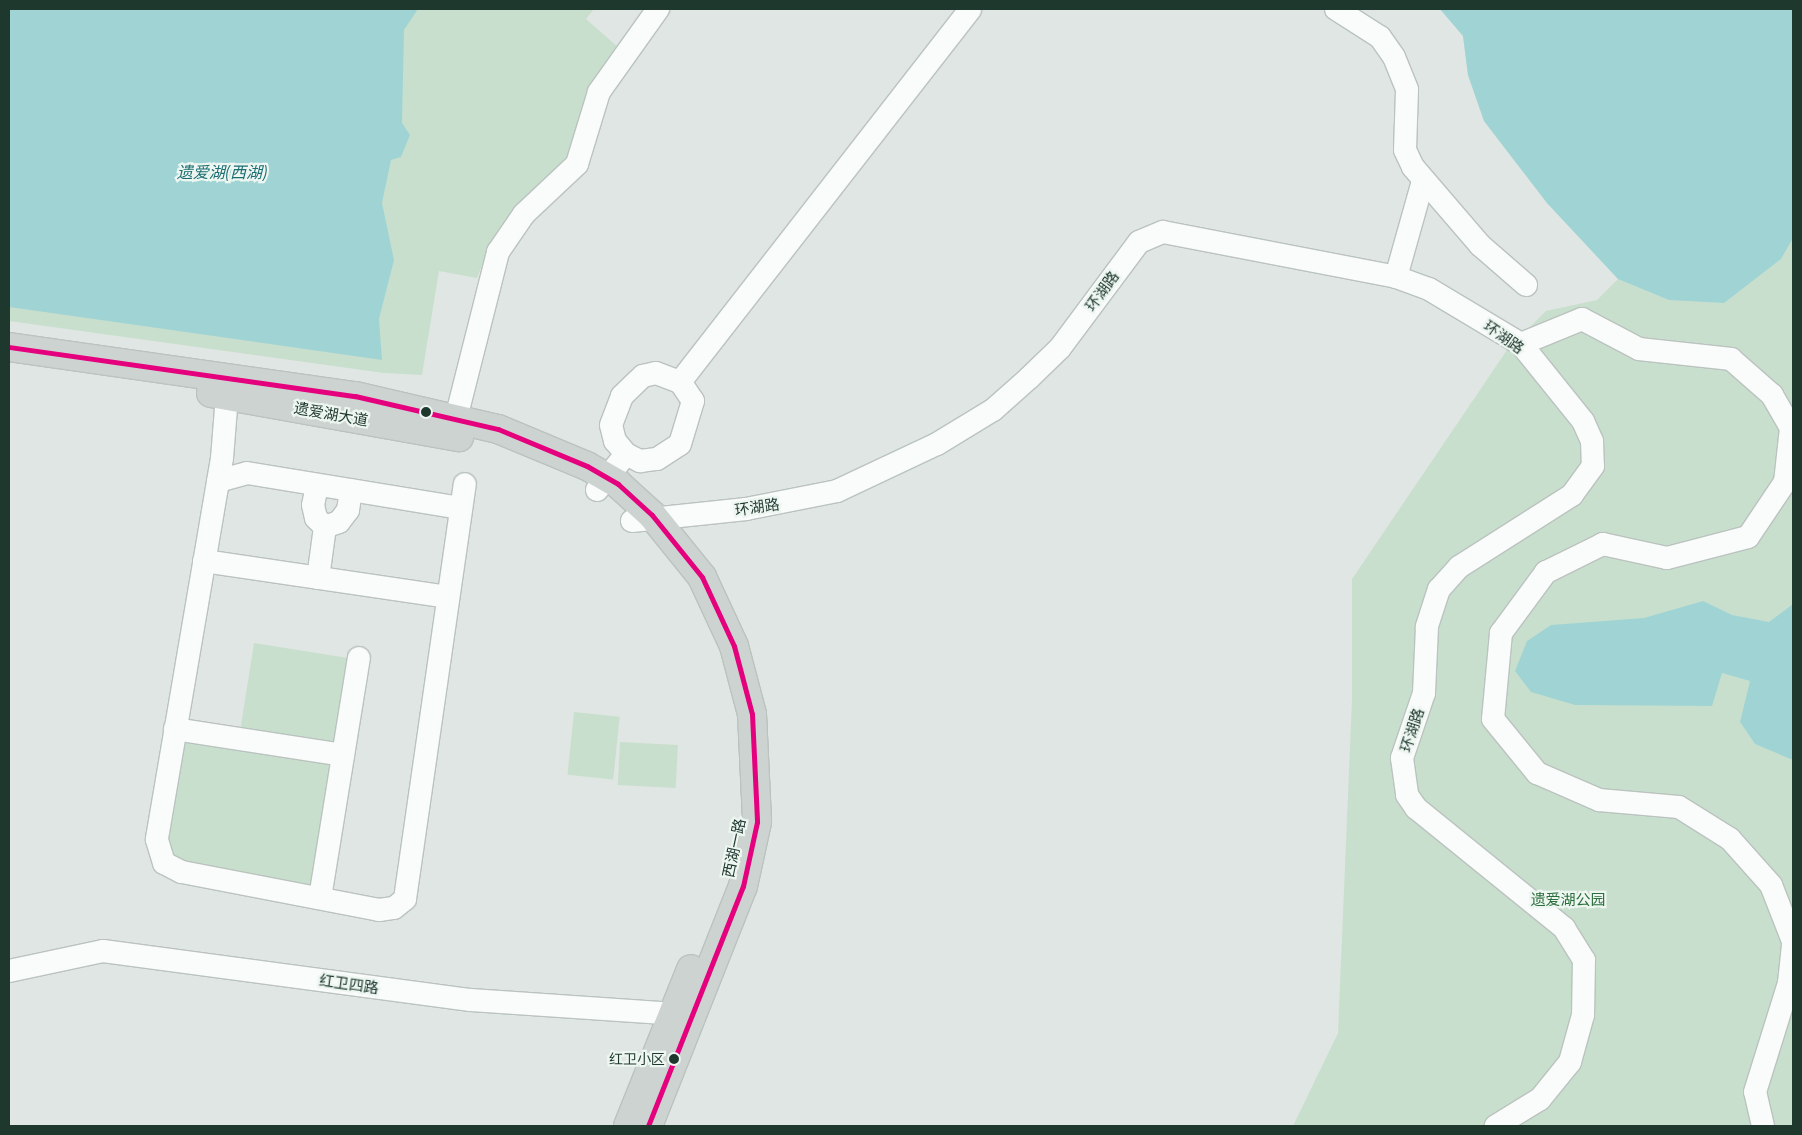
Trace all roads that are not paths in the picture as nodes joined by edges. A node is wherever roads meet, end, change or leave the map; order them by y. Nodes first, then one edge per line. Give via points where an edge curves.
1 (658, 9) edge
2 (970, 9) edge
3 (1336, 9) edge
4 (1423, 181) junction
5 (1396, 277) junction
6 (1526, 284) dead end
7 (1521, 344) junction
8 (9, 347) edge
9 (9, 364) edge
10 (680, 382) junction
11 (227, 396) junction
12 (454, 427) junction
13 (626, 454) junction
14 (218, 482) junction
15 (464, 484) dead end
16 (602, 484) junction
17 (317, 485) junction
18 (351, 490) junction
19 (461, 508) junction
20 (642, 518) junction
21 (326, 526) junction
22 (204, 561) junction
23 (318, 578) junction
24 (448, 597) junction
25 (359, 658) dead end
26 (175, 729) junction
27 (343, 755) junction
28 (320, 898) junction
29 (1793, 948) edge
30 (9, 971) edge
31 (683, 1014) junction
32 (628, 1126) edge
33 (648, 1126) edge
34 (1496, 1126) edge
35 (1763, 1126) edge

1 - 12 street via 599,92 577,164 524,214 498,252
2 - 10 street
3 - 4 street via 1380,37 1394,57 1407,90 1406,150
4 - 5 street
4 - 6 street via 1480,245
5 - 7 street, 环湖路 via 1429,289
5 - 20 street, 环湖路 via 1178,232 1148,236 1130,252 1060,348 993,410 938,444 882,473 793,502
7 - 29 street via 1582,319 1639,349 1731,359 1772,395 1791,428 1785,482 1748,537 1667,558 1603,544 1546,572 1501,633 1493,719 1537,774 1599,800 1679,807 1730,839 1771,886
7 - 34 street, 环湖路 via 1583,420 1592,441 1593,466 1572,495 1459,567 1439,589 1427,627 1424,693 1402,758 1407,795 1416,808 1564,928 1584,960 1583,1015 1570,1062 1540,1099
8 - 12 main road, 遗爱湖大道 via 355,396
9 - 11 main road, 遗爱湖大道
10 - 13 street via 692,401 680,444 657,459 640,461
10 - 13 street via 649,375 622,396 611,425 615,441
11 - 12 main road, 遗爱湖大道
11 - 14 street
12 - 16 main road, 遗爱湖大道
13 - 16 street
14 - 17 street via 247,473
14 - 22 street
15 - 19 street
16 - 20 main road, 遗爱湖大道
17 - 18 street
17 - 21 street via 313,505 316,518
18 - 19 street
18 - 21 street via 348,510 339,522
19 - 24 street
20 - 31 main road, 西湖一路 via 686,581 717,648 735,714 741,819 727,883
21 - 23 street
22 - 23 street
22 - 26 street
23 - 24 street
24 - 28 street via 405,899 394,908 379,910
25 - 27 street
26 - 27 street
26 - 28 street via 157,840 164,863 182,872
27 - 28 street
29 - 35 street via 1789,982 1755,1092
30 - 31 street, 红卫四路 via 103,951 471,1000
31 - 32 main road, 西湖一路
31 - 33 main road, 西湖一路

